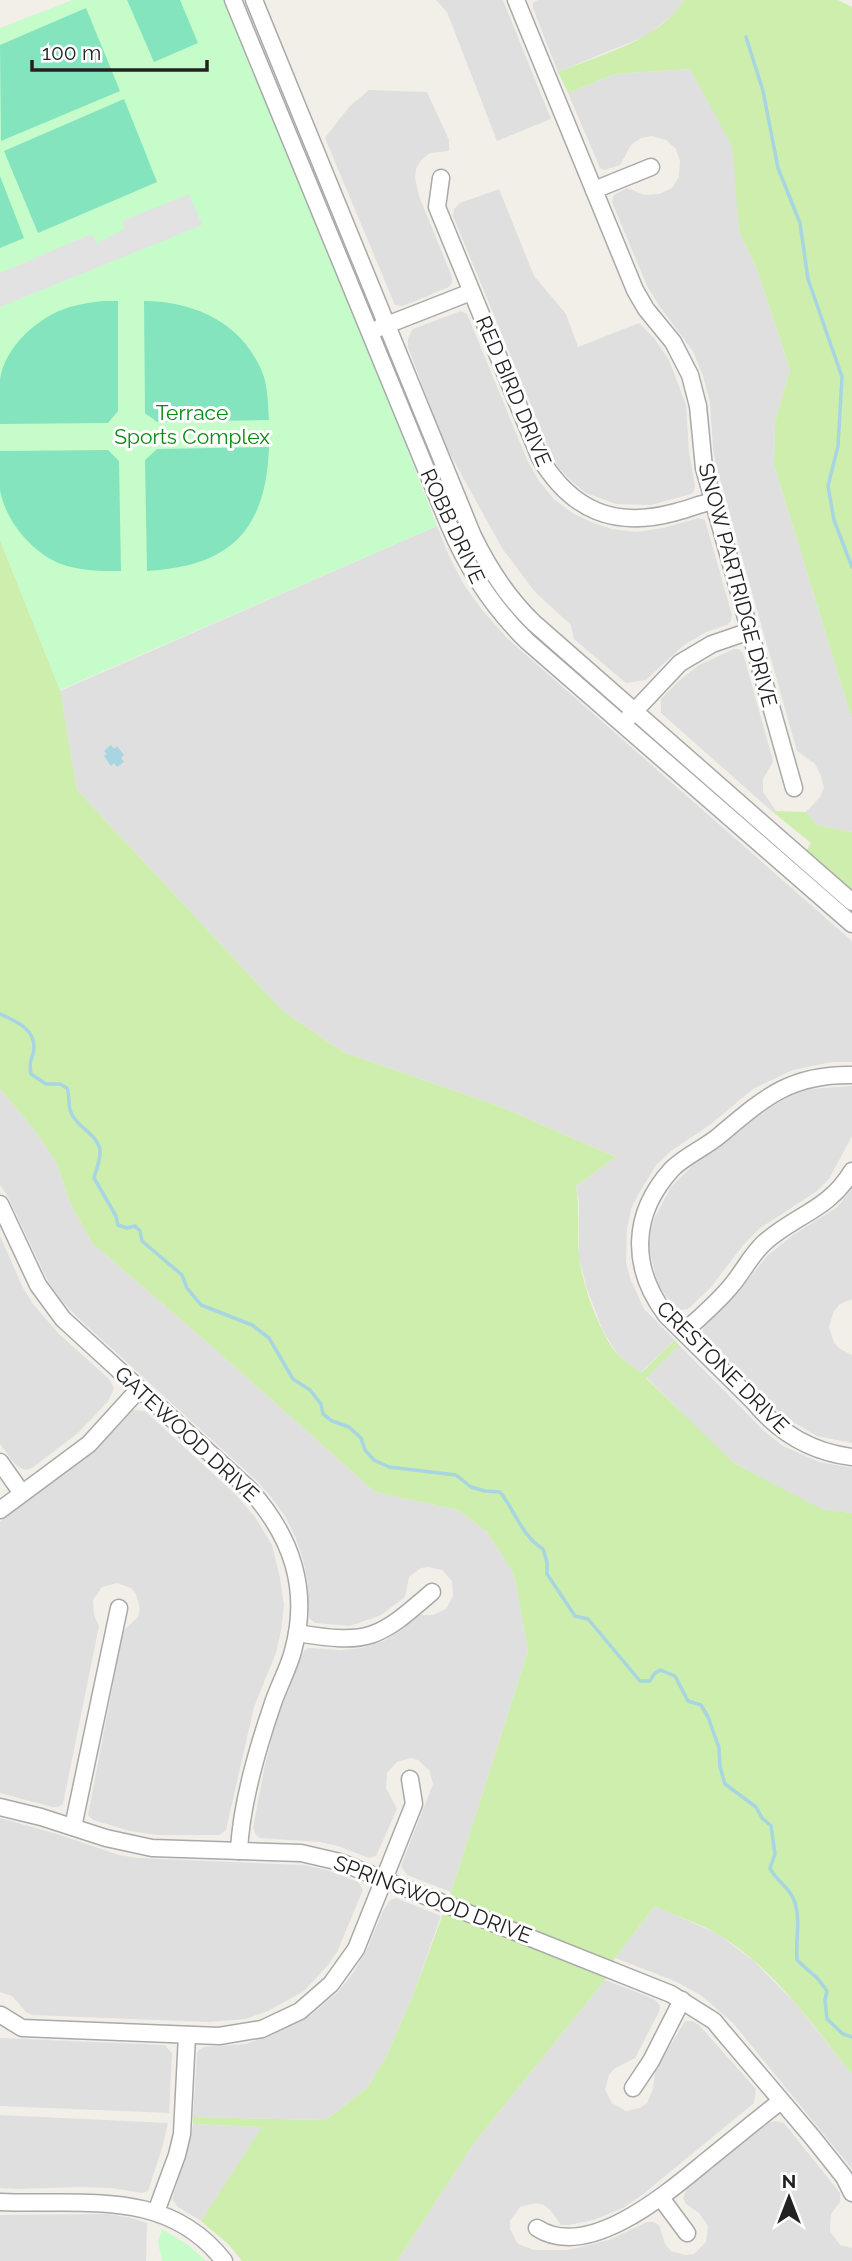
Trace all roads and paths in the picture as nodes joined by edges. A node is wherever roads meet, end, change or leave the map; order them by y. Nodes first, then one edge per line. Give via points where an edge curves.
1 (233, 0) edge
2 (254, 0) edge
3 (516, 0) edge
4 (651, 167) dead end
5 (441, 178) dead end
6 (594, 190) junction
7 (471, 292) junction
8 (387, 325) junction
9 (371, 331) junction
10 (713, 501) junction
11 (750, 631) junction
12 (635, 710) junction
13 (623, 724) junction
14 (794, 788) dead end
15 (852, 902) edge
16 (852, 924) edge
17 (852, 1075) edge
18 (852, 1171) edge
19 (0, 1204) edge
20 (684, 1332) junction
21 (139, 1389) junction
22 (852, 1457) edge
23 (0, 1462) edge
24 (21, 1492) junction
25 (0, 1510) edge
26 (432, 1592) dead end
27 (119, 1608) dead end
28 (297, 1633) junction
29 (410, 1779) dead end
30 (0, 1807) edge
31 (73, 1827) junction
32 (239, 1851) junction
33 (385, 1879) junction
34 (682, 2000) junction
35 (1, 2015) edge
36 (187, 2035) junction
37 (633, 2088) dead end
38 (781, 2101) junction
39 (852, 2193) edge
40 (662, 2198) junction
41 (0, 2202) edge
42 (156, 2212) junction
43 (537, 2228) dead end
44 (687, 2232) dead end
45 (224, 2261) edge

1 - 9 street, ROBB DRIVE
2 - 8 street, ROBB DRIVE
3 - 6 street, SNOW PARTRIDGE DRIVE
4 - 6 street
5 - 7 street, RED BIRD DRIVE via 437,207
6 - 10 street, SNOW PARTRIDGE DRIVE via 635,290 673,342 690,375
7 - 8 street
7 - 10 street, RED BIRD DRIVE via 540,458 559,487 596,512 620,517 649,517
8 - 9 street
8 - 12 street, ROBB DRIVE via 473,536 494,575 534,624
9 - 13 street, ROBB DRIVE via 476,581 520,635
10 - 11 street, SNOW PARTRIDGE DRIVE
11 - 12 street via 686,659
11 - 14 street, SNOW PARTRIDGE DRIVE
12 - 13 street
12 - 15 street, ROBB DRIVE
13 - 16 street, ROBB DRIVE
17 - 20 street, CRESTONE DRIVE via 795,1083 759,1102 718,1138 673,1168 654,1196 642,1226 641,1264 654,1300
18 - 20 street via 834,1196 761,1246 730,1287
19 - 21 street, GATEWOOD DRIVE via 49,1303
20 - 22 street, CRESTONE DRIVE via 790,1436 817,1449
21 - 24 street via 89,1444
21 - 28 street, GATEWOOD DRIVE via 250,1490 279,1527 299,1591
23 - 24 street
24 - 25 street
26 - 28 street via 398,1622 368,1636 334,1639
27 - 31 street
28 - 32 street, GATEWOOD DRIVE via 245,1802
29 - 33 street via 414,1804
30 - 31 street, SPRINGWOOD DRIVE
31 - 32 street, SPRINGWOOD DRIVE via 152,1848
32 - 33 street, SPRINGWOOD DRIVE via 301,1853
33 - 34 street, SPRINGWOOD DRIVE
33 - 36 street via 356,1949 316,1999 262,2029 219,2036
34 - 37 street
34 - 38 street, SPRINGWOOD DRIVE via 713,2021
35 - 36 street via 22,2028
36 - 42 street via 182,2134
38 - 39 street, SPRINGWOOD DRIVE
38 - 40 street
40 - 43 street via 615,2227 584,2237 560,2240
40 - 44 street
41 - 42 street via 117,2203
42 - 45 street via 188,2228

